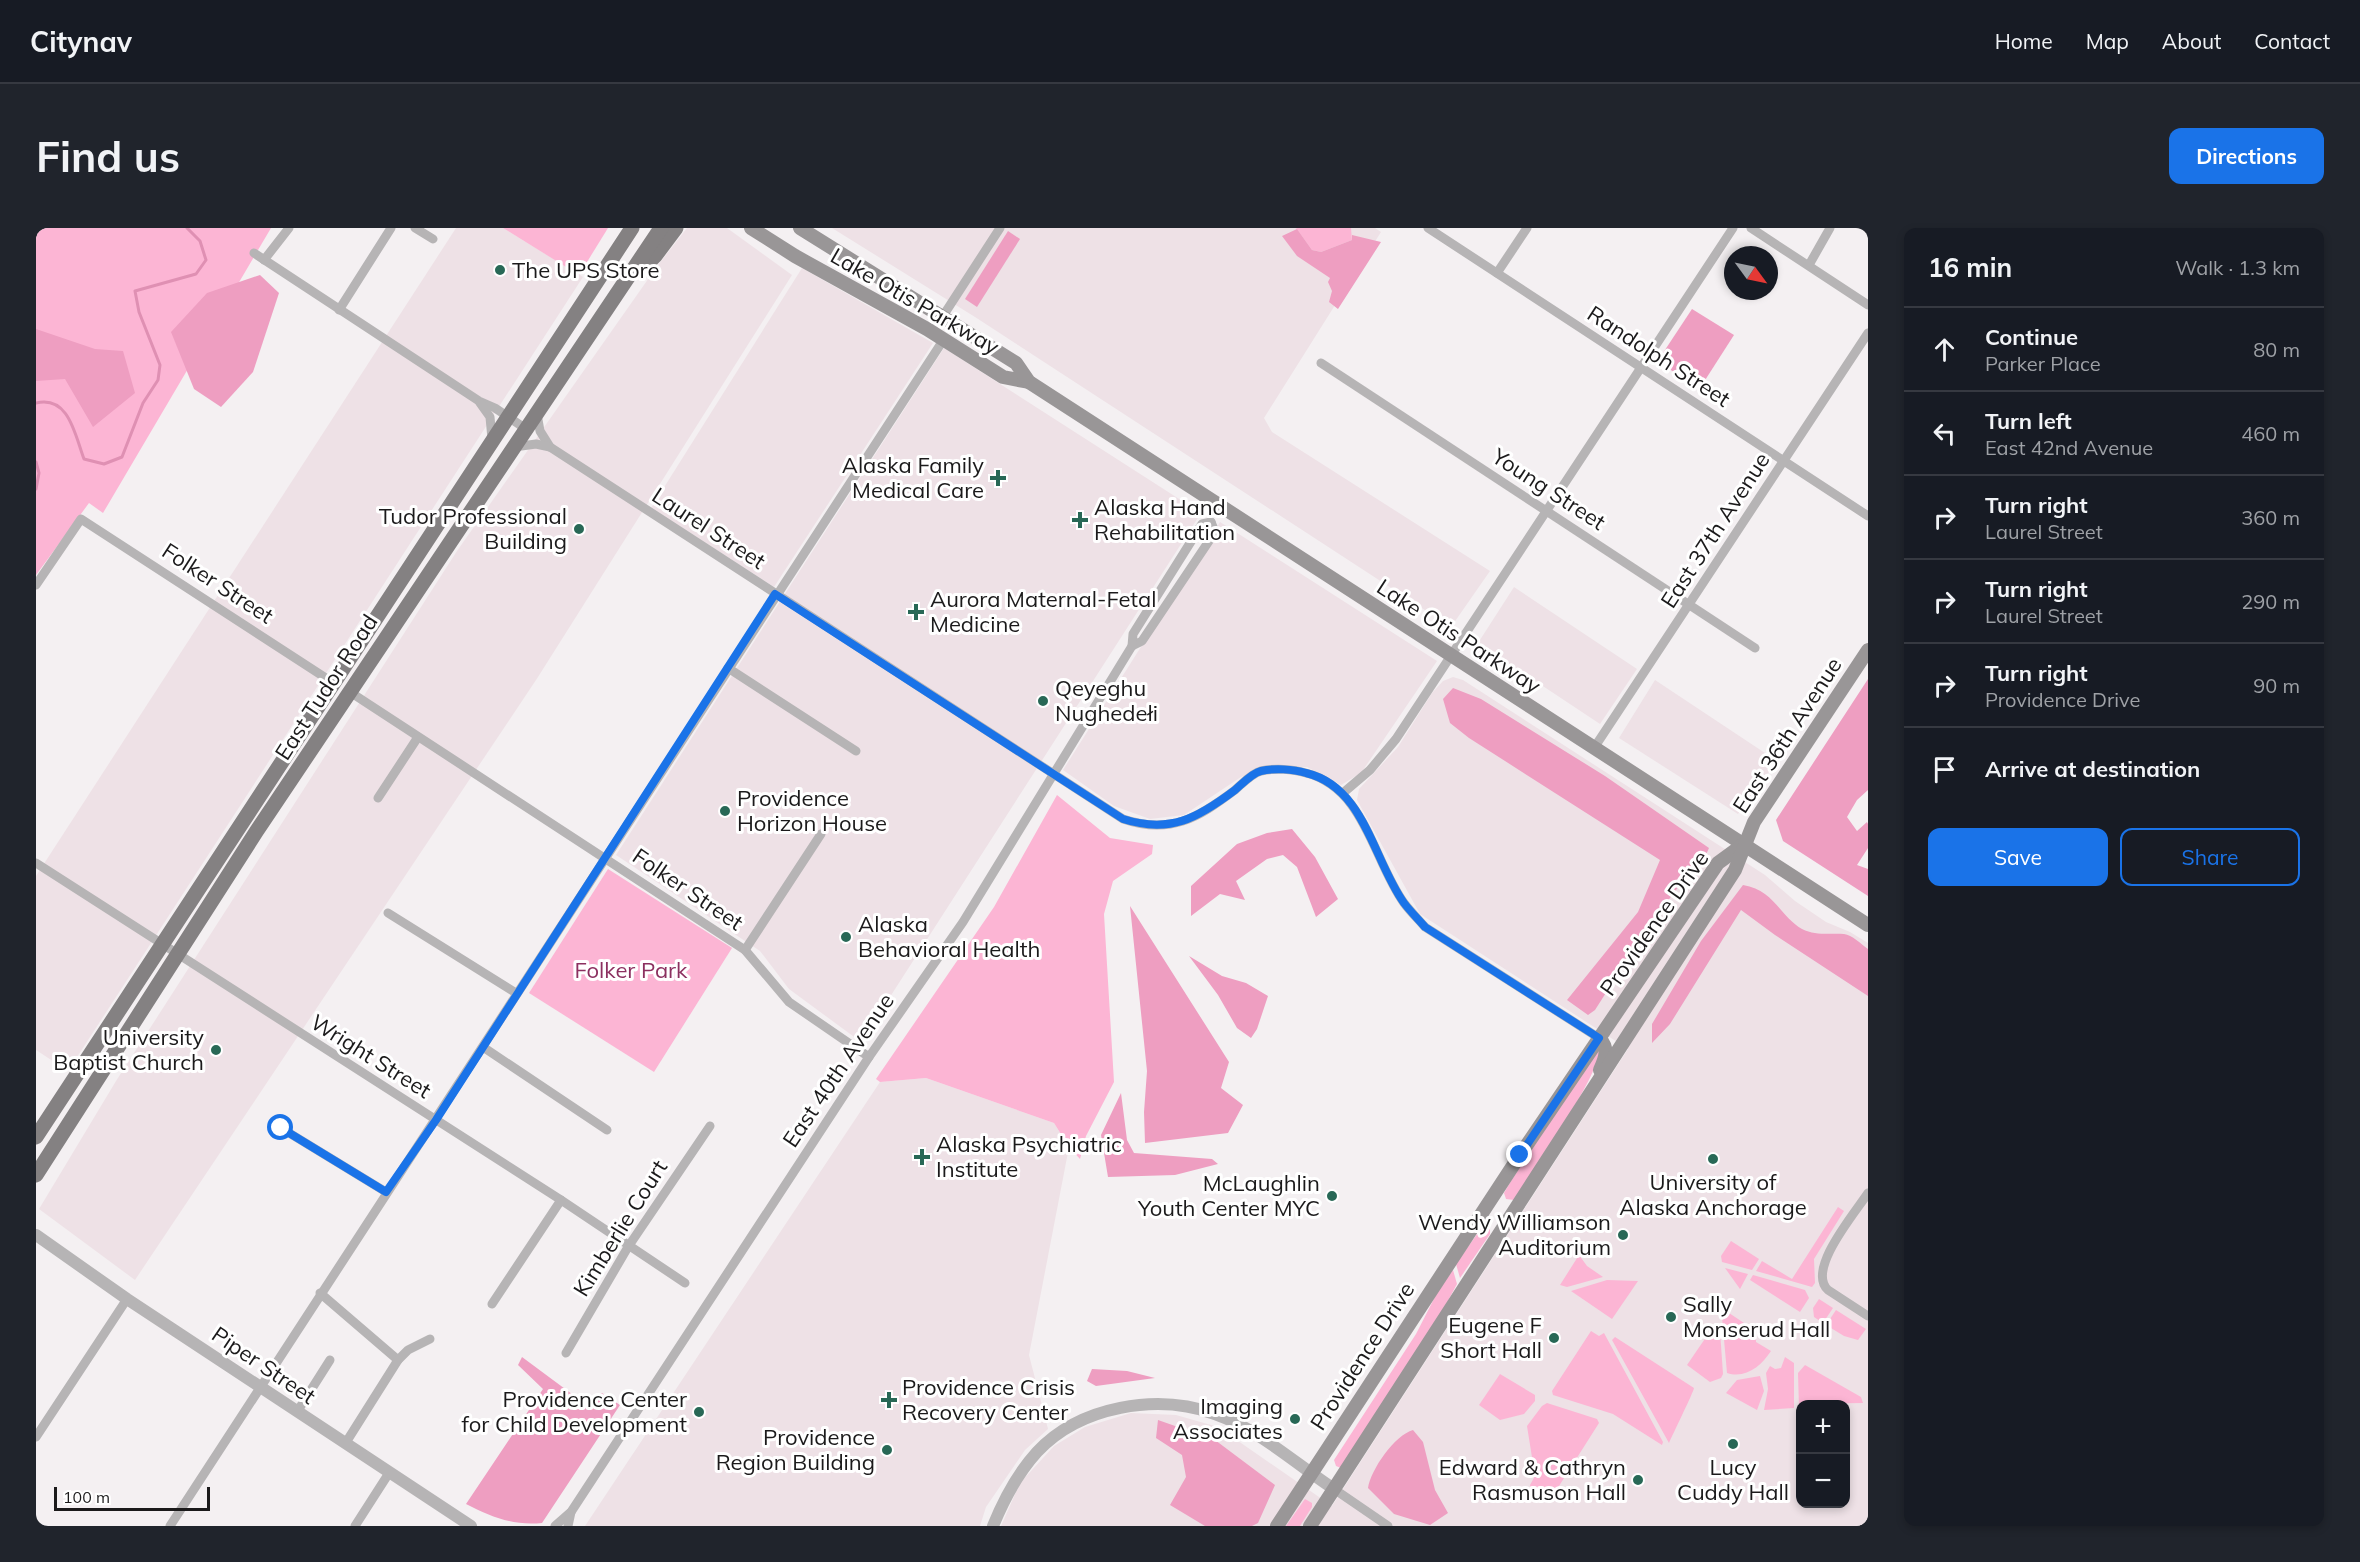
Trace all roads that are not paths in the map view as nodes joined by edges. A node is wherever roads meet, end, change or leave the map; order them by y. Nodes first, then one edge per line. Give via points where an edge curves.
1 (289, 228) edge
2 (391, 228) edge
3 (415, 228) edge
4 (632, 228) edge
5 (661, 228) edge
6 (676, 228) edge
7 (752, 228) edge
8 (800, 228) edge
9 (1000, 228) edge
10 (1428, 228) edge
11 (1527, 228) edge
12 (1733, 228) edge
13 (1751, 228) edge
14 (1830, 228) edge
15 (433, 239) dead end
16 (254, 253) dead end
17 (264, 260) junction
18 (1809, 265) junction
19 (1497, 273) junction
20 (623, 286) junction
21 (881, 302) junction
22 (1868, 305) edge
23 (339, 310) junction
24 (943, 316) junction
25 (1868, 333) edge
26 (944, 339) junction
27 (1016, 363) junction
28 (1321, 363) dead end
29 (1640, 367) junction
30 (1029, 382) junction
31 (479, 401) junction
32 (537, 413) junction
33 (508, 416) junction
34 (526, 429) junction
35 (492, 439) junction
36 (514, 447) junction
37 (550, 447) junction
38 (1784, 460) junction
39 (1219, 507) junction
40 (1547, 510) junction
41 (1868, 516) edge
42 (1211, 522) junction
43 (36, 585) edge
44 (775, 594) junction
45 (1689, 605) junction
46 (359, 642) junction
47 (1132, 646) junction
48 (1755, 648) dead end
49 (1868, 650) edge
50 (1450, 656) junction
51 (728, 668) junction
52 (332, 682) junction
53 (350, 692) junction
54 (418, 737) junction
55 (319, 738) junction
56 (1594, 748) junction
57 (856, 751) dead end
58 (1053, 772) junction
59 (1343, 793) junction
60 (378, 798) dead end
61 (821, 834) dead end
62 (1744, 844) junction
63 (605, 857) junction
64 (36, 863) edge
65 (388, 913) dead end
66 (1868, 925) edge
67 (161, 945) junction
68 (746, 951) junction
69 (177, 956) junction
70 (516, 993) junction
71 (1599, 1038) junction
72 (483, 1047) junction
73 (869, 1057) junction
74 (1589, 1096) junction
75 (436, 1120) junction
76 (710, 1126) dead end
77 (281, 1128) dead end
78 (607, 1130) dead end
79 (36, 1137) edge
80 (36, 1174) edge
81 (386, 1192) junction
82 (1868, 1193) edge
83 (561, 1200) junction
84 (1486, 1207) junction
85 (1509, 1221) junction
86 (36, 1235) edge
87 (628, 1247) junction
88 (685, 1283) dead end
89 (320, 1293) junction
90 (127, 1299) junction
91 (492, 1304) dead end
92 (1868, 1316) edge
93 (430, 1339) dead end
94 (566, 1353) dead end
95 (330, 1360) dead end
96 (398, 1360) junction
97 (259, 1387) junction
98 (297, 1412) junction
99 (36, 1437) edge
100 (345, 1444) junction
101 (389, 1473) junction
102 (1310, 1473) junction
103 (1334, 1489) junction
104 (571, 1512) junction
105 (170, 1526) edge
106 (355, 1526) edge
107 (471, 1526) edge
108 (555, 1526) edge
109 (568, 1526) edge
110 (993, 1526) edge
111 (1277, 1526) edge
112 (1310, 1526) edge
113 (1388, 1526) edge

1 - 17 street
2 - 23 street
3 - 15 street
4 - 33 main road, East Tudor Road
5 - 20 main road, East Tudor Road
6 - 20 main road via 652,260
7 - 21 main road, Lake Otis Parkway
8 - 24 main road, Lake Otis Parkway
9 - 24 street
10 - 19 street, Randolph Street
11 - 19 street
12 - 29 street
13 - 18 street
14 - 18 street
16 - 17 street
17 - 23 street
18 - 22 street
19 - 29 street, Randolph Street
20 - 32 main road, East Tudor Road
21 - 24 main road via 905,307 929,320
21 - 26 main road, Lake Otis Parkway
23 - 31 street
24 - 27 main road, Lake Otis Parkway
25 - 38 street, East 37th Avenue
26 - 27 main road via 965,341 996,359
26 - 30 main road, Lake Otis Parkway via 1006,379
26 - 44 street
27 - 30 main road, Lake Otis Parkway
28 - 40 street, Young Street
29 - 38 street, Randolph Street
29 - 40 street
30 - 39 main road, Lake Otis Parkway
31 - 33 street
31 - 35 street via 490,417
32 - 34 main road, East Tudor Road
32 - 37 street via 540,431
33 - 34 street
33 - 35 main road, East Tudor Road
34 - 36 main road, East Tudor Road
35 - 46 main road, East Tudor Road
36 - 37 street
36 - 53 main road, East Tudor Road
37 - 44 street, Laurel Street
38 - 41 street, Randolph Street
38 - 45 street, East 37th Avenue
39 - 42 street, East 40th Avenue
39 - 50 main road, Lake Otis Parkway
40 - 45 street, Young Street
40 - 50 street
42 - 47 street, East 40th Avenue via 1202,524 1133,634
42 - 47 street, East 40th Avenue via 1215,532 1142,641
43 - 52 street, Folker Street via 81,519
44 - 51 street
44 - 58 street, Laurel Street
45 - 48 street, Young Street
45 - 56 street, East 37th Avenue
46 - 52 main road, East Tudor Road
46 - 53 main road via 361,651 348,676
47 - 58 street, East 40th Avenue
49 - 62 main road, East 36th Avenue via 1754,822
50 - 56 main road, Lake Otis Parkway
50 - 59 street via 1396,739 1370,770
51 - 57 street
51 - 63 street
52 - 55 main road via 336,693 316,728
52 - 67 main road, East Tudor Road
53 - 54 street, Folker Street
53 - 55 main road, East Tudor Road
54 - 60 street
54 - 63 street, Folker Street
55 - 69 main road, East Tudor Road
56 - 62 main road, Lake Otis Parkway
58 - 59 street, Laurel Street via 1123,819 1141,825 1185,821 1259,771 1294,770 1314,775
58 - 73 street, East 40th Avenue via 963,922
59 - 71 street, Laurel Street via 1403,902 1425,927
61 - 68 street
62 - 66 main road, Lake Otis Parkway
62 - 71 main road, Providence Drive via 1718,863
62 - 74 main road, Providence Drive via 1735,870
63 - 68 street, Folker Street
63 - 70 street
64 - 67 street, Wright Street
65 - 70 street
67 - 69 street, Wright Street
67 - 79 main road, East Tudor Road
68 - 73 street, Folker Street via 789,1002
69 - 75 street, Wright Street
69 - 80 main road, East Tudor Road
70 - 72 street
71 - 74 main road via 1606,1054
71 - 84 main road, Providence Drive
72 - 75 street
72 - 78 street
73 - 104 street, East 40th Avenue
74 - 85 main road, Providence Drive
75 - 81 street
75 - 83 street, Wright Street
76 - 87 street, Kimberlie Court
77 - 81 street
81 - 89 street
82 - 92 street via 1820,1274 1822,1285
83 - 87 street, Wright Street
83 - 91 street
84 - 85 main road
84 - 102 main road, Providence Drive
85 - 103 main road, Providence Drive
86 - 90 street, Piper Street
87 - 88 street, Wright Street
87 - 94 street, Kimberlie Court
89 - 96 street
89 - 97 street
90 - 97 street, Piper Street
90 - 99 street
93 - 96 street
95 - 98 street
96 - 100 street
97 - 98 street, Piper Street
97 - 105 street
98 - 100 street, Piper Street
100 - 101 street, Piper Street
101 - 106 street
101 - 107 street, Piper Street
102 - 103 street
102 - 110 street via 1241,1426 1215,1414 1176,1405 1119,1408 1092,1415 1039,1450 1006,1494
102 - 111 main road, Providence Drive
103 - 112 main road, Providence Drive
103 - 113 street
104 - 108 street, East 40th Avenue
104 - 109 street, East 40th Avenue

